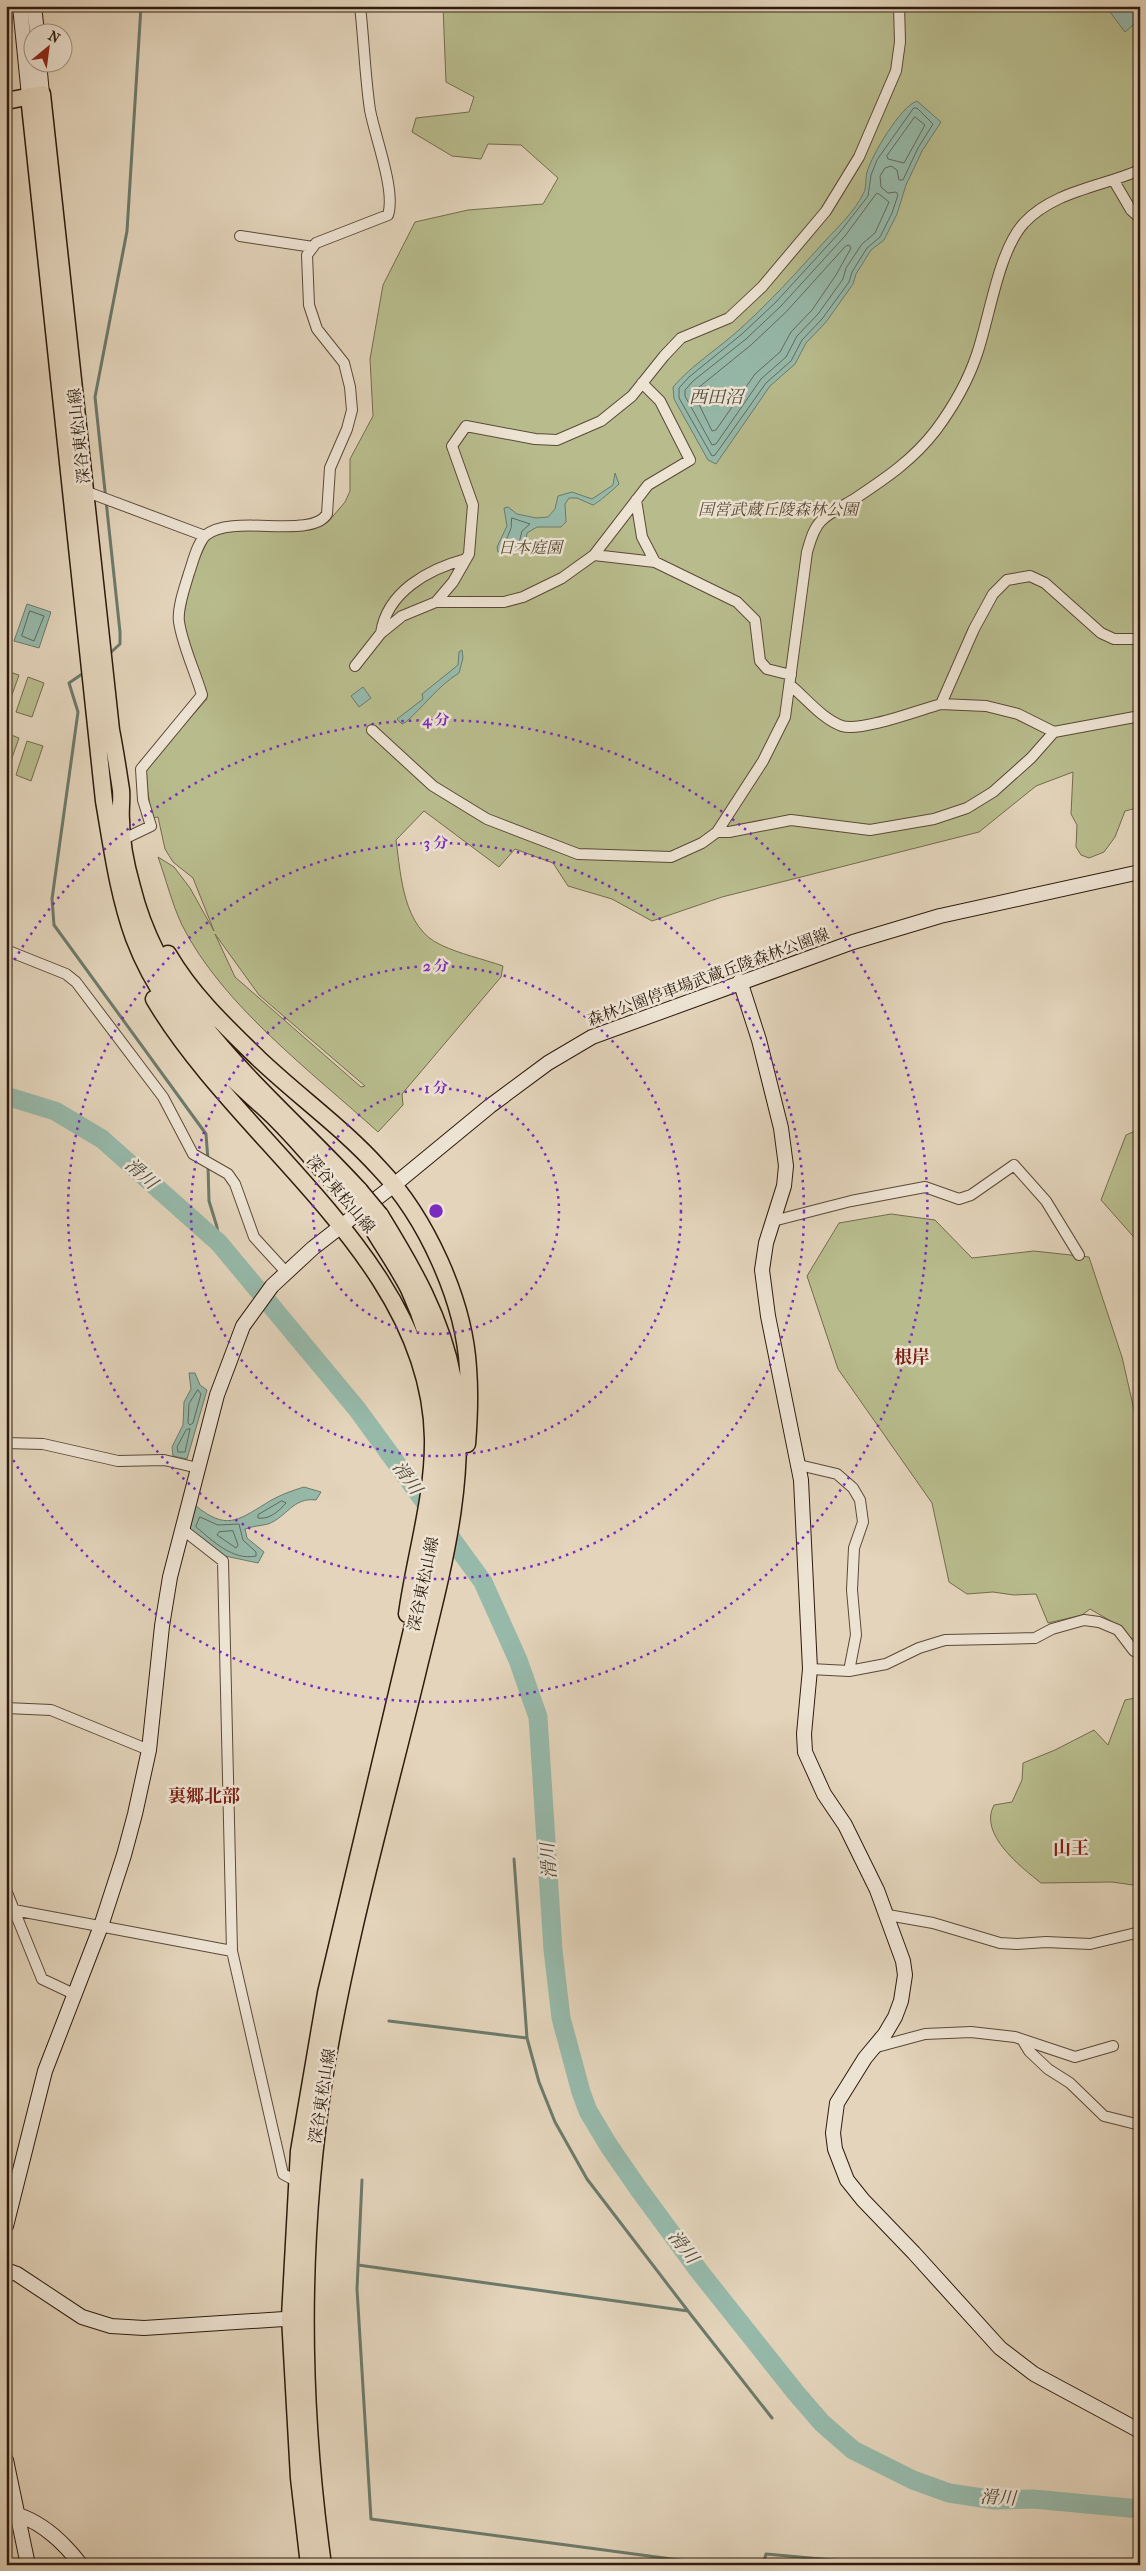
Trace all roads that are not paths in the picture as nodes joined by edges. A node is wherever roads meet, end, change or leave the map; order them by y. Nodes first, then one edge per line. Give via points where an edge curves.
1 (8, 6) edge
2 (20, 6) edge
3 (34, 6) edge
4 (360, 6) edge
5 (899, 6) edge
6 (36, 22) edge
7 (6, 34) edge
8 (39, 72) edge
9 (36, 95) junction
10 (6, 100) edge
11 (1140, 170) edge
12 (1114, 182) junction
13 (1140, 218) edge
14 (240, 236) dead end
15 (313, 247) junction
16 (642, 383) junction
17 (78, 489) junction
18 (636, 500) junction
19 (205, 536) junction
20 (594, 556) junction
21 (466, 559) junction
22 (655, 562) junction
23 (436, 602) junction
24 (381, 633) junction
25 (1140, 639) edge
26 (354, 666) dead end
27 (791, 680) junction
28 (941, 704) junction
29 (1140, 716) edge
30 (372, 730) dead end
31 (1054, 732) junction
32 (121, 792) junction
33 (104, 801) junction
34 (717, 832) junction
35 (128, 837) junction
36 (1140, 872) edge
37 (6, 950) edge
38 (740, 981) junction
39 (394, 1185) junction
40 (354, 1195) junction
41 (375, 1220) junction
42 (772, 1221) junction
43 (341, 1225) junction
44 (1079, 1255) dead end
45 (282, 1276) junction
46 (6, 1443) edge
47 (798, 1466) junction
48 (198, 1468) junction
49 (182, 1530) junction
50 (426, 1637) junction
51 (1134, 1650) dead end
52 (405, 1664) junction
53 (810, 1670) junction
54 (849, 1671) junction
55 (6, 1708) edge
56 (149, 1750) junction
57 (6, 1890) edge
58 (14, 1910) junction
59 (888, 1915) junction
60 (101, 1926) junction
61 (1140, 1932) edge
62 (232, 1951) junction
63 (76, 1995) junction
64 (1023, 2041) junction
65 (1112, 2046) dead end
66 (872, 2049) junction
67 (1140, 2126) edge
68 (296, 2181) junction
69 (6, 2226) edge
70 (6, 2270) edge
71 (297, 2318) junction
72 (1140, 2431) edge
73 (6, 2460) edge
74 (18, 2515) junction
75 (28, 2565) edge
76 (81, 2565) edge
77 (309, 2565) edge
78 (323, 2565) edge

1 - 7 street
2 - 9 street
3 - 6 street
4 - 15 street via 371,111 391,208 388,215 316,242
5 - 16 street via 900,42 896,71 859,157 826,212 736,312 681,338
8 - 9 street
9 - 10 main road
9 - 17 main road, 深谷東松山線
11 - 12 street
12 - 13 street via 1131,210
12 - 27 street via 1057,199 1022,225 1003,263 972,368 949,411 916,454 896,472 820,522 807,552
14 - 15 street
15 - 19 street via 307,255 309,304 317,329 344,363 352,410 330,468 327,514 315,523 218,528
16 - 18 street via 660,401 690,460 648,485
16 - 21 street via 632,396 601,422 557,440 466,426 452,446 473,505
17 - 19 street
17 - 32 main road, 深谷東松山線
17 - 33 main road, 深谷東松山線 via 89,661
18 - 20 street
18 - 22 street via 642,537
19 - 35 street via 186,581 179,621 202,695 141,769 143,800 151,826
20 - 22 street
20 - 23 street via 562,578 523,597 504,602
21 - 23 street
21 - 24 street via 445,565 398,595 383,616
22 - 27 street via 737,602 755,620 760,662 767,669
23 - 24 street via 402,616
24 - 26 street
25 - 28 street via 1114,639 1101,633 1045,583 1030,576 1007,580 993,594 974,629
27 - 28 street via 826,718 843,726 872,724
27 - 34 street via 781,726 763,761
28 - 31 street via 986,706 1018,714
29 - 31 street
30 - 34 street via 416,772 456,801 487,819 578,854 671,856 702,843
31 - 34 street via 993,792 967,808 934,819 870,830 791,820
32 - 35 main road, 深谷東松山線
32 - 40 main road, 深谷東松山線 via 120,821 132,888 150,941 170,980 231,1058
33 - 40 main road, 深谷東松山線 via 116,877 126,914 158,986 221,1068
33 - 43 main road, 深谷東松山線 via 104,865 110,893 119,924 144,982 190,1053
35 - 39 main road, 深谷東松山線 via 151,920 188,986 216,1018
36 - 38 street, 森林公園停車場武蔵丘陵森林公園線 via 940,916
37 - 45 street via 66,974 76,982 164,1097 193,1154 228,1174 254,1237
38 - 39 street, 森林公園停車場武蔵丘陵森林公園線 via 592,1037 548,1063 490,1106
38 - 42 street via 785,1149 784,1186
39 - 43 street, 森林公園停車場武蔵丘陵森林公園線
39 - 50 main road, 深谷東松山線 via 418,1220 447,1278 457,1308 468,1367 464,1492 451,1572
40 - 41 main road, 深谷東松山線, bridge
41 - 50 main road, 深谷東松山線 via 412,1267 431,1306 453,1380 458,1436 457,1470 452,1517
41 - 52 main road, 深谷東松山線 via 425,1328 436,1365 445,1448 442,1488
42 - 44 street via 925,1187 959,1200 972,1196 1014,1165 1046,1200
42 - 47 street via 762,1270 764,1293
43 - 45 street, 森林公園停車場武蔵丘陵森林公園線
43 - 52 main road, 深谷東松山線 via 368,1262 409,1332 423,1369 433,1437 429,1488 406,1622
45 - 48 street, 森林公園停車場武蔵丘陵森林公園線 via 247,1320 228,1363
46 - 48 street via 43,1444 118,1461 164,1460
47 - 53 street
47 - 54 street via 837,1474 853,1488 860,1500 863,1522 854,1548 852,1590 856,1635
48 - 49 street, 森林公園停車場武蔵丘陵森林公園線
49 - 56 street, 森林公園停車場武蔵丘陵森林公園線 via 162,1626
49 - 62 street via 223,1561
50 - 71 main road, 深谷東松山線 via 347,1966 326,2069 315,2138
51 - 54 street via 1118,1630 1084,1620 1052,1629 1035,1638 944,1640 886,1664
52 - 68 main road, 深谷東松山線 via 326,1993
53 - 54 street
53 - 59 street via 805,1752 824,1794 845,1825
55 - 56 street via 52,1710
56 - 60 street, 森林公園停車場武蔵丘陵森林公園線 via 124,1855
57 - 58 street
58 - 60 street
58 - 63 street via 42,1979
59 - 61 street via 1009,1944 1090,1944
59 - 66 street via 903,1961 904,1988 895,2017
60 - 62 street
60 - 63 street, 森林公園停車場武蔵丘陵森林公園線
62 - 68 street via 283,2174
63 - 69 street, 森林公園停車場武蔵丘陵森林公園線 via 45,2070
64 - 65 street via 1075,2057
64 - 66 street via 999,2034 943,2033 925,2034
64 - 67 street via 1048,2069 1070,2083 1104,2116
66 - 72 street via 844,2090 834,2115 835,2150 847,2180 992,2340 1019,2364
68 - 71 main road, 深谷東松山線
70 - 71 street via 82,2317 111,2326 144,2328
71 - 77 main road, 深谷東松山線 via 299,2478
71 - 78 main road, 深谷東松山線
73 - 74 street
74 - 75 street
74 - 76 street via 29,2518 52,2535

